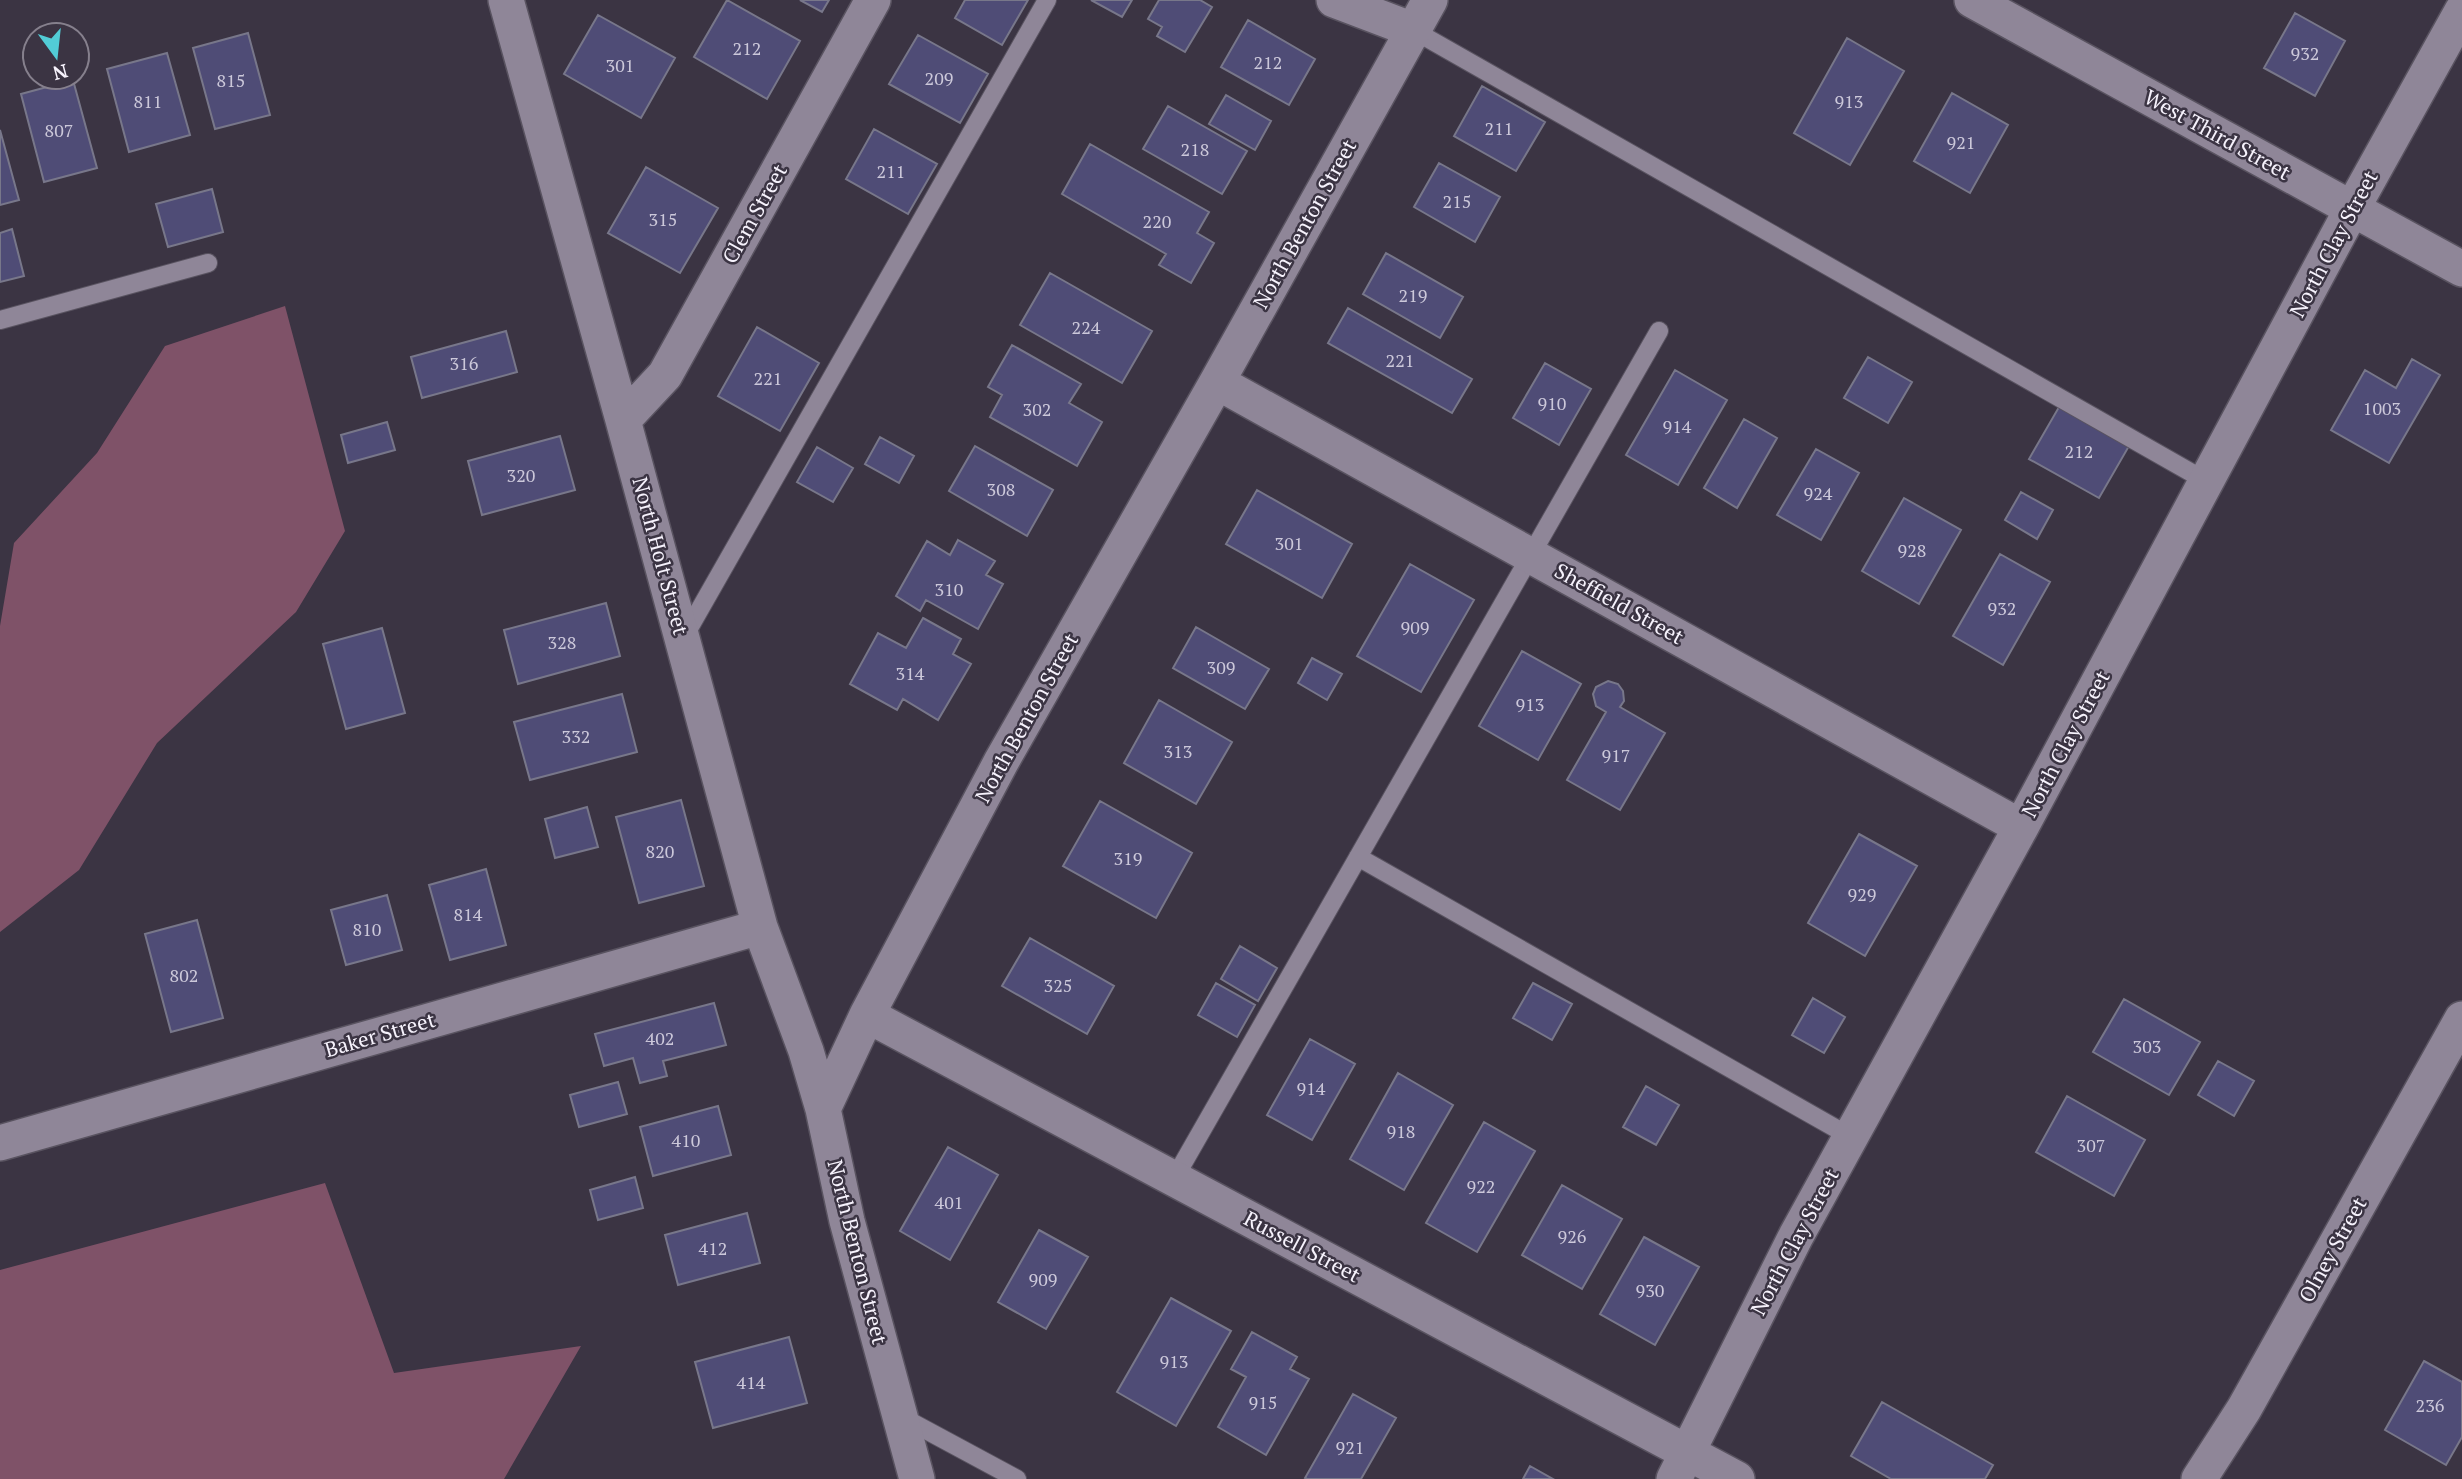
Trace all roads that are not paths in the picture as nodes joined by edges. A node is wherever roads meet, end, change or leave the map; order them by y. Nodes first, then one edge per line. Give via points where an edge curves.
1 (506, 0) edge
2 (873, 0) edge
3 (1047, 0) edge
4 (1334, 0) edge
5 (1430, 0) edge
6 (1972, 0) edge
7 (2462, 11) edge
8 (1413, 30) junction
9 (2352, 209) junction
10 (208, 263) dead end
11 (2462, 269) edge
12 (0, 320) edge
13 (1659, 331) dead end
14 (1217, 382) junction
15 (623, 419) junction
16 (2206, 481) junction
17 (1531, 556) junction
18 (682, 640) junction
19 (2021, 827) junction
20 (1359, 857) junction
21 (760, 928) junction
22 (867, 1015) junction
23 (2462, 1019) edge
24 (823, 1109) junction
25 (1851, 1137) junction
26 (0, 1143) edge
27 (1174, 1179) junction
28 (900, 1415) junction
29 (1680, 1466) edge
30 (917, 1479) edge
31 (1017, 1479) edge
32 (1737, 1479) edge
33 (2199, 1479) edge

1 - 15 street, North Holt Street
2 - 15 street, Clem Street via 666,375
3 - 18 lane
4 - 8 street
5 - 8 street, North Benton Street
6 - 9 street, West Third Street
7 - 9 street, North Clay Street
8 - 14 street, North Benton Street
8 - 16 lane
9 - 11 street, West Third Street
9 - 16 street, North Clay Street
10 - 12 lane
13 - 17 lane
14 - 17 street, Sheffield Street
14 - 22 street, North Benton Street via 1001,762
15 - 18 street, North Holt Street
16 - 19 street, North Clay Street
17 - 19 street, Sheffield Street
17 - 20 lane
18 - 21 street, North Holt Street
19 - 25 street, North Clay Street
20 - 25 lane
20 - 27 lane
21 - 24 street, North Holt Street
21 - 26 street, Baker Street
22 - 24 street, North Benton Street
22 - 27 street, Russell Street
23 - 33 street, Olney Street via 2244,1409
24 - 28 street, North Benton Street via 847,1221
25 - 29 street, North Clay Street
27 - 29 street, Russell Street
28 - 30 street, North Benton Street
28 - 31 lane
29 - 32 street, Russell Street

